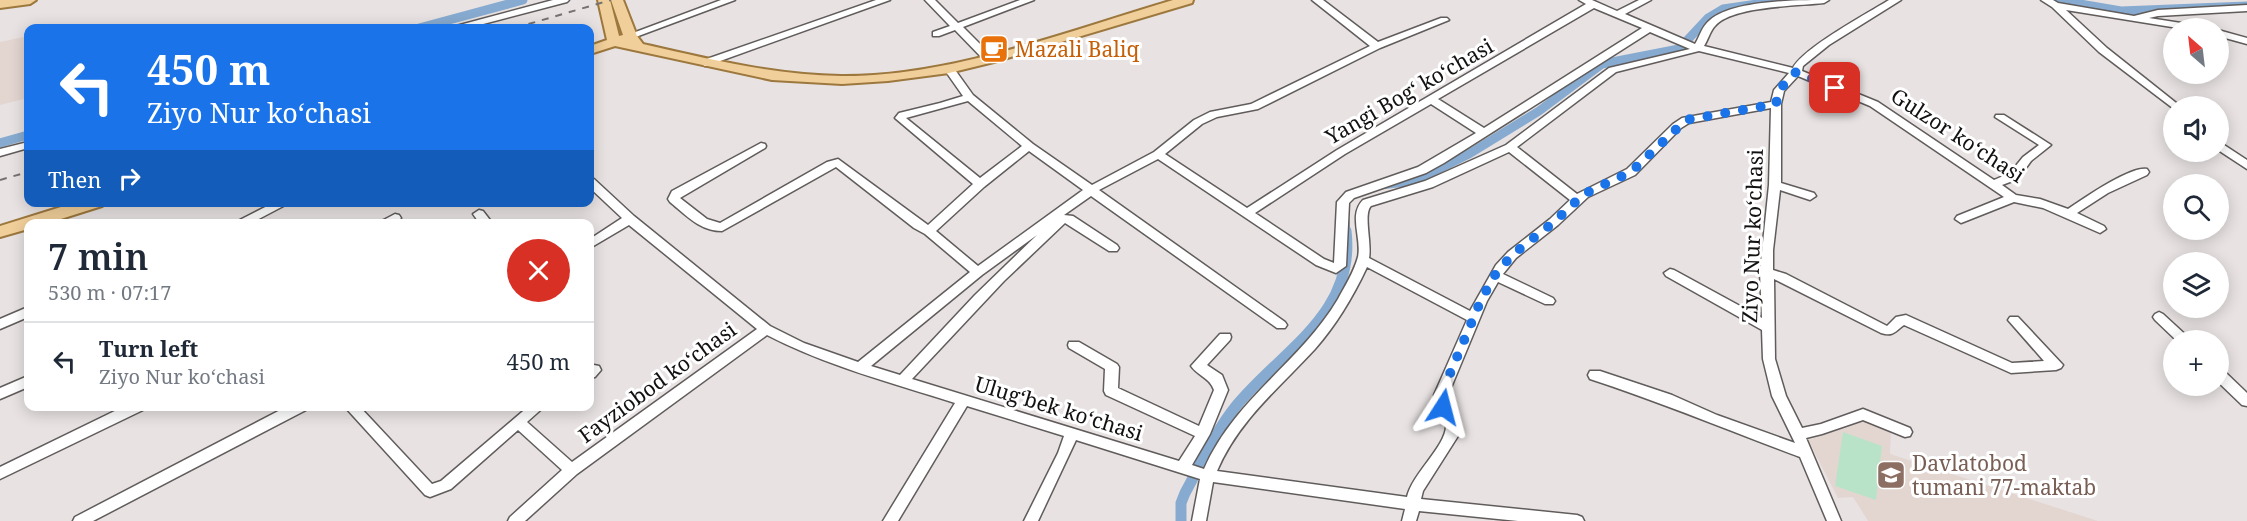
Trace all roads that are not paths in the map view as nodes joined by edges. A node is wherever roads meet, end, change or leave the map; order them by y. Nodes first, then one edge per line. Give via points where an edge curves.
1 (30, 0) edge
2 (564, 0) edge
3 (604, 0) edge
4 (616, 0) edge
5 (730, 0) edge
6 (885, 0) edge
7 (930, 0) edge
8 (1029, 0) edge
9 (1317, 0) edge
10 (1646, 0) edge
11 (1824, 0) edge
12 (1896, 0) edge
13 (1179, 1) edge
14 (1, 2) edge
15 (1589, 2) edge
16 (2050, 2) edge
17 (2247, 8) edge
18 (1618, 14) junction
19 (608, 18) junction
20 (2134, 19) junction
21 (1444, 20) dead end
22 (2163, 23) edge
23 (474, 24) edge
24 (958, 26) junction
25 (1650, 27) junction
26 (936, 34) dead end
27 (2229, 36) edge
28 (594, 41) edge
29 (633, 41) junction
30 (614, 42) junction
31 (2247, 42) edge
32 (1377, 46) junction
33 (1697, 47) junction
34 (594, 49) edge
35 (989, 59) junction
36 (705, 63) junction
37 (949, 69) junction
38 (1796, 72) junction
39 (969, 97) junction
40 (2163, 97) edge
41 (1432, 100) junction
42 (1776, 104) junction
43 (2000, 117) dead end
44 (1485, 134) junction
45 (24, 146) edge
46 (761, 146) dead end
47 (1029, 146) junction
48 (1510, 147) junction
49 (2229, 152) edge
50 (0, 153) edge
51 (1158, 154) junction
52 (2247, 165) edge
53 (2143, 172) dead end
54 (980, 184) junction
55 (1775, 185) junction
56 (1993, 185) junction
57 (594, 186) edge
58 (1091, 190) junction
59 (1810, 196) dead end
60 (2013, 198) junction
61 (1577, 200) junction
62 (80, 207) edge
63 (275, 207) edge
64 (1246, 214) junction
65 (2068, 214) junction
66 (42, 219) edge
67 (249, 219) edge
68 (630, 219) junction
69 (1960, 219) dead end
70 (24, 224) edge
71 (2100, 229) dead end
72 (929, 231) junction
73 (0, 232) edge
74 (594, 242) edge
75 (1113, 248) dead end
76 (1364, 260) junction
77 (978, 272) junction
78 (1766, 272) junction
79 (1670, 273) dead end
80 (1495, 275) junction
81 (1549, 301) dead end
82 (24, 314) edge
83 (2159, 317) dead end
84 (1473, 318) junction
85 (2014, 320) dead end
86 (0, 324) edge
87 (1281, 325) dead end
88 (1767, 327) junction
89 (766, 329) junction
90 (2173, 330) edge
91 (1225, 337) dead end
92 (1074, 345) dead end
93 (860, 368) junction
94 (1594, 375) dead end
95 (902, 382) junction
96 (24, 383) edge
97 (2229, 384) edge
98 (0, 394) edge
99 (963, 401) junction
100 (2247, 401) edge
101 (128, 411) edge
102 (291, 411) edge
103 (355, 411) edge
104 (532, 411) edge
105 (518, 422) junction
106 (1905, 432) dead end
107 (1072, 433) junction
108 (1203, 434) junction
109 (1798, 434) junction
110 (1806, 453) junction
111 (1182, 469) junction
112 (572, 470) junction
113 (0, 473) edge
114 (1206, 475) junction
115 (1414, 504) junction
116 (80, 521) edge
117 (515, 521) edge
118 (890, 521) edge
119 (1031, 521) edge
120 (1199, 521) edge
121 (1408, 521) edge
122 (1577, 521) edge
123 (1834, 521) edge

1 - 14 main road
2 - 23 street
3 - 19 main road
4 - 29 main road
5 - 29 street
6 - 36 street
7 - 24 street
8 - 24 street
9 - 32 street
10 - 18 street
11 - 33 street via 1725,14 1707,28
12 - 38 street, Ziyo Nur koʻchasi via 1826,43
13 - 35 main road
15 - 18 street, Gulzor koʻchasi
15 - 41 street, Yangi Bogʻ koʻchasi
16 - 20 street
16 - 40 street
17 - 20 street via 2158,13
18 - 25 street, Gulzor koʻchasi
19 - 28 main road
19 - 30 main road
20 - 22 street
21 - 32 street
24 - 26 street
24 - 35 street
25 - 33 street, Gulzor koʻchasi
25 - 44 street
27 - 31 street
29 - 30 main road
29 - 36 main road
30 - 34 main road
32 - 51 street via 1254,107 1214,114
33 - 38 street, Gulzor koʻchasi
33 - 48 street via 1677,56 1613,70
35 - 37 main road
36 - 37 main road via 804,79 879,78
37 - 39 street
38 - 42 street, Ziyo Nur koʻchasi via 1779,90
38 - 56 street, Gulzor koʻchasi via 1887,111
39 - 47 street
39 - 54 street via 900,118
41 - 44 street
41 - 64 street, Yangi Bogʻ koʻchasi via 1341,152
42 - 55 street, Ziyo Nur koʻchasi
42 - 61 street via 1686,120 1631,172
43 - 56 street via 2046,145 2027,159 2014,176
44 - 64 street via 1422,170 1350,195 1343,202 1340,266 1332,268 1320,262
45 - 50 street
46 - 72 street via 676,194 674,199 714,228 838,163
47 - 54 street
47 - 58 street
48 - 61 street
48 - 76 street via 1429,184 1367,203 1361,215
49 - 52 street
51 - 58 street
51 - 64 street
53 - 65 street via 2104,190
54 - 72 street
55 - 59 street
55 - 78 street, Ziyo Nur koʻchasi
56 - 60 street, Gulzor koʻchasi
57 - 68 street, Ulugʻbek koʻchasi
58 - 77 street
58 - 87 street
60 - 65 street, Gulzor koʻchasi via 2034,200
60 - 69 street
61 - 80 street via 1512,255
62 - 66 main road
63 - 67 street
65 - 71 street, Gulzor koʻchasi
68 - 74 street
68 - 89 street, Ulugʻbek koʻchasi
70 - 73 main road
72 - 77 street
75 - 95 street via 1069,219 1062,219 967,310
76 - 84 street
76 - 114 street via 1341,308 1221,444
77 - 93 street
78 - 85 street via 1885,330 1890,331 1900,320 1906,320 2011,368 2056,365
78 - 88 street, Ziyo Nur koʻchasi
79 - 88 street
80 - 81 street
80 - 84 street
82 - 86 street
83 - 90 street
84 - 115 street via 1441,395 1443,407 1454,421 1451,436 1416,490
88 - 109 street, Ziyo Nur koʻchasi via 1769,358 1779,396
89 - 93 street, Ulugʻbek koʻchasi
89 - 112 street, Fayziobod koʻchasi
91 - 108 street via 1198,366 1221,386
92 - 108 street via 1112,367 1111,391
93 - 95 street, Ulugʻbek koʻchasi
94 - 110 street
95 - 99 street, Ulugʻbek koʻchasi
96 - 98 street
97 - 100 street
99 - 107 street, Ulugʻbek koʻchasi
99 - 118 street
101 - 113 street
102 - 116 street
103 - 105 street via 430,491 446,485
104 - 105 street
105 - 112 street, Fayziobod koʻchasi
106 - 109 street via 1863,414
107 - 111 street, Ulugʻbek koʻchasi
107 - 119 street
108 - 111 street
109 - 110 street, Ziyo Nur koʻchasi
110 - 123 street, Ziyo Nur koʻchasi
111 - 114 street, Ulugʻbek koʻchasi
112 - 117 street, Fayziobod koʻchasi
114 - 115 street, Ulugʻbek koʻchasi
114 - 120 street
115 - 121 street
115 - 122 street, Ulugʻbek koʻchasi

